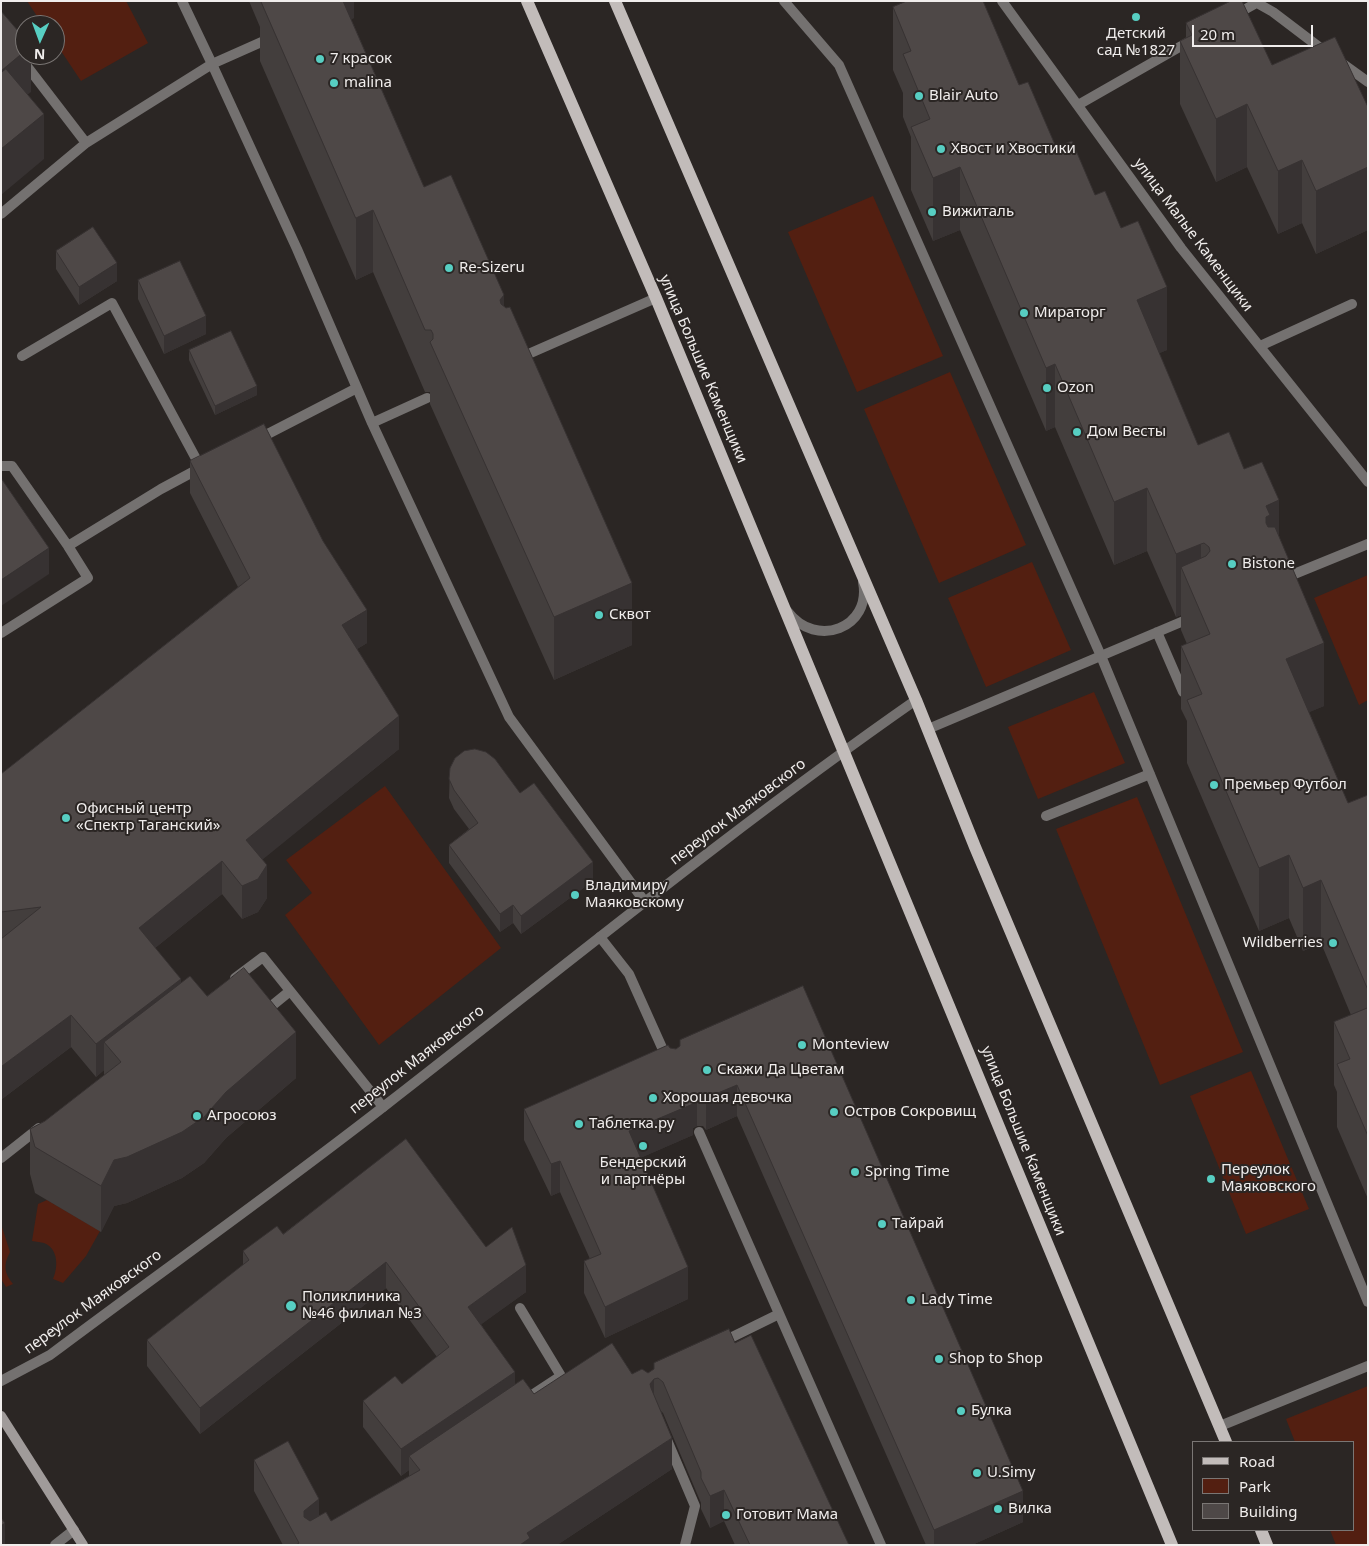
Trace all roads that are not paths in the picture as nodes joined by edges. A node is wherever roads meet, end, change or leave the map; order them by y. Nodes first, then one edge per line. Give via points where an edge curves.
1 (182, 1) edge
2 (528, 1) edge
3 (615, 1) edge
4 (784, 1) edge
5 (1002, 1) edge
6 (1258, 2) edge
7 (1223, 22) edge
8 (1198, 37) edge
9 (266, 40) edge
10 (212, 64) junction
11 (26, 65) edge
12 (1368, 82) edge
13 (1078, 105) junction
14 (86, 143) junction
15 (1, 214) edge
16 (656, 298) junction
17 (1352, 304) dead end
18 (1260, 346) junction
19 (22, 356) dead end
20 (507, 363) edge
21 (357, 388) junction
22 (427, 398) dead end
23 (372, 423) junction
24 (253, 442) edge
25 (1, 466) edge
26 (1368, 482) edge
27 (1368, 544) edge
28 (68, 546) junction
29 (862, 575) junction
30 (1272, 584) edge
31 (784, 608) junction
32 (1203, 613) edge
33 (1157, 632) junction
34 (1, 633) edge
35 (1101, 656) junction
36 (1183, 692) dead end
37 (916, 700) junction
38 (928, 729) junction
39 (843, 751) junction
40 (1150, 774) junction
41 (1046, 816) dead end
42 (645, 902) junction
43 (600, 937) junction
44 (224, 987) edge
45 (290, 991) junction
46 (260, 1015) edge
47 (674, 1074) edge
48 (383, 1107) junction
49 (44, 1124) edge
50 (699, 1132) dead end
51 (1, 1158) edge
52 (1368, 1302) edge
53 (520, 1308) dead end
54 (779, 1314) junction
55 (710, 1348) edge
56 (1368, 1366) edge
57 (1, 1381) edge
58 (520, 1403) edge
59 (1, 1416) edge
60 (1220, 1426) junction
61 (664, 1434) edge
62 (1226, 1441) edge
63 (74, 1530) junction
64 (1261, 1531) edge
65 (55, 1545) edge
66 (83, 1545) edge
67 (685, 1545) edge
68 (881, 1545) edge
69 (1172, 1545) edge
70 (1267, 1545) edge

1 - 10 street
2 - 16 main road, улица Большие Каменщики
3 - 29 main road
4 - 35 street via 839,65
5 - 13 street, улица Малые Каменщики
6 - 7 street
6 - 12 street
8 - 13 street
9 - 10 street
10 - 14 street
10 - 21 street
11 - 14 street
13 - 18 street, улица Малые Каменщики via 1181,248
14 - 15 street
16 - 20 street
16 - 31 main road, улица Большие Каменщики
17 - 18 street
18 - 26 street, улица Малые Каменщики
19 - 28 street via 112,303 205,466 160,489
21 - 23 street
21 - 24 street
22 - 23 street
23 - 42 street via 509,717
25 - 28 street via 12,466
27 - 30 street
28 - 34 street via 88,578
29 - 31 street via 865,590 862,606 840,629 824,632 808,629 794,621
29 - 37 main road
31 - 39 main road, улица Большие Каменщики
32 - 33 street
33 - 35 street
33 - 36 street
35 - 38 street
35 - 40 street
37 - 38 main road
37 - 39 street
38 - 60 main road
39 - 42 street, переулок Маяковского
39 - 69 main road, улица Большие Каменщики
40 - 41 street
40 - 52 street
42 - 43 street, переулок Маяковского
43 - 47 street via 629,974
43 - 48 street, переулок Маяковского
44 - 45 street via 263,957
45 - 46 street
45 - 48 street
48 - 57 street, переулок Маяковского via 50,1355
49 - 51 street
50 - 54 street
53 - 58 street via 561,1376
54 - 55 street
54 - 68 street
56 - 60 street
59 - 63 main road
60 - 62 main road
61 - 67 street via 695,1506
63 - 65 street
63 - 66 main road
64 - 70 main road

